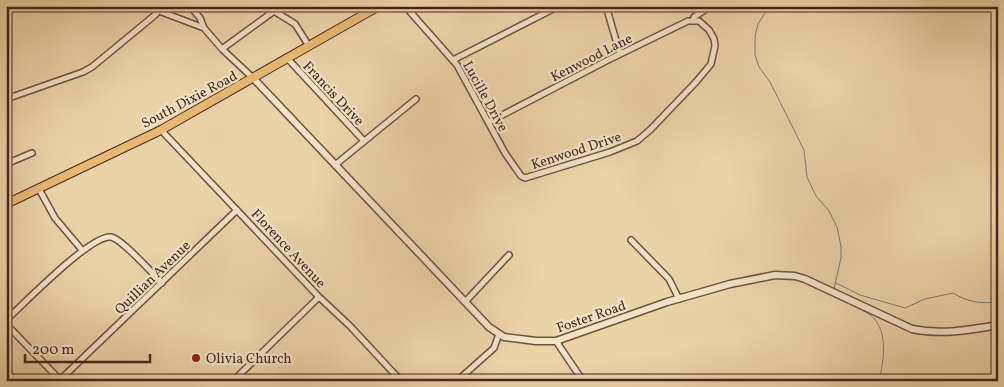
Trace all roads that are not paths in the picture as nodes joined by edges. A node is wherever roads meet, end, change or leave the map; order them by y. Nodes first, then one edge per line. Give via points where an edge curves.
1 (190, 6) edge
2 (379, 6) edge
3 (405, 6) edge
4 (559, 6) edge
5 (606, 6) edge
6 (711, 6) edge
7 (159, 8) edge
8 (273, 9) edge
9 (693, 21) junction
10 (204, 28) junction
11 (309, 46) junction
12 (222, 49) junction
13 (620, 54) junction
14 (288, 59) junction
15 (453, 60) junction
16 (254, 79) junction
17 (6, 99) edge
18 (416, 99) dead end
19 (489, 122) junction
20 (162, 130) junction
21 (364, 142) junction
22 (32, 153) dead end
23 (6, 164) edge
24 (335, 165) junction
25 (523, 177) joint
26 (39, 189) junction
27 (6, 204) edge
28 (237, 210) junction
29 (631, 240) dead end
30 (82, 250) junction
31 (509, 255) dead end
32 (162, 284) junction
33 (320, 298) junction
34 (679, 299) junction
35 (465, 302) junction
36 (6, 320) edge
37 (6, 324) edge
38 (998, 325) edge
39 (499, 334) junction
40 (556, 341) junction
41 (998, 373) edge
42 (61, 380) edge
43 (233, 381) edge
44 (401, 381) edge
45 (457, 381) edge
46 (582, 381) edge
47 (991, 381) edge

1 - 10 street
2 - 11 main road, South Dixie Road
3 - 15 street, Lucille Drive
4 - 15 street
5 - 13 street
6 - 9 street, Kenwood Lane via 694,16
7 - 10 street
7 - 17 street via 83,72
8 - 11 street via 295,24
8 - 12 street
9 - 13 street, Kenwood Lane
9 - 25 street, Kenwood Drive via 705,26 714,39 711,64 650,130 637,141 610,152
10 - 12 street
11 - 14 main road, South Dixie Road
12 - 16 street
13 - 19 street, Kenwood Lane
14 - 16 main road, South Dixie Road
14 - 21 street, Francis Drive
15 - 19 street, Lucille Drive
16 - 20 main road, South Dixie Road
16 - 24 street, Foster Road
18 - 21 street
19 - 25 street, Lucille Drive via 513,166
20 - 26 main road, South Dixie Road
20 - 28 street, Florence Avenue
21 - 24 street
22 - 23 street
24 - 35 street, Foster Road
26 - 27 main road, South Dixie Road
26 - 30 street via 55,218
28 - 32 street, Quillian Avenue
28 - 33 street, Florence Avenue
29 - 34 street via 669,279
30 - 32 street via 111,237
30 - 36 street
31 - 35 street
32 - 42 street, Quillian Avenue
33 - 43 street
33 - 44 street, Florence Avenue
34 - 38 street, Foster Road via 762,276 784,275 805,279 912,329 961,331
34 - 40 street, Foster Road
35 - 39 street, Foster Road
37 - 42 street
39 - 40 street, Foster Road
39 - 45 street via 494,348
40 - 46 street
41 - 47 street

